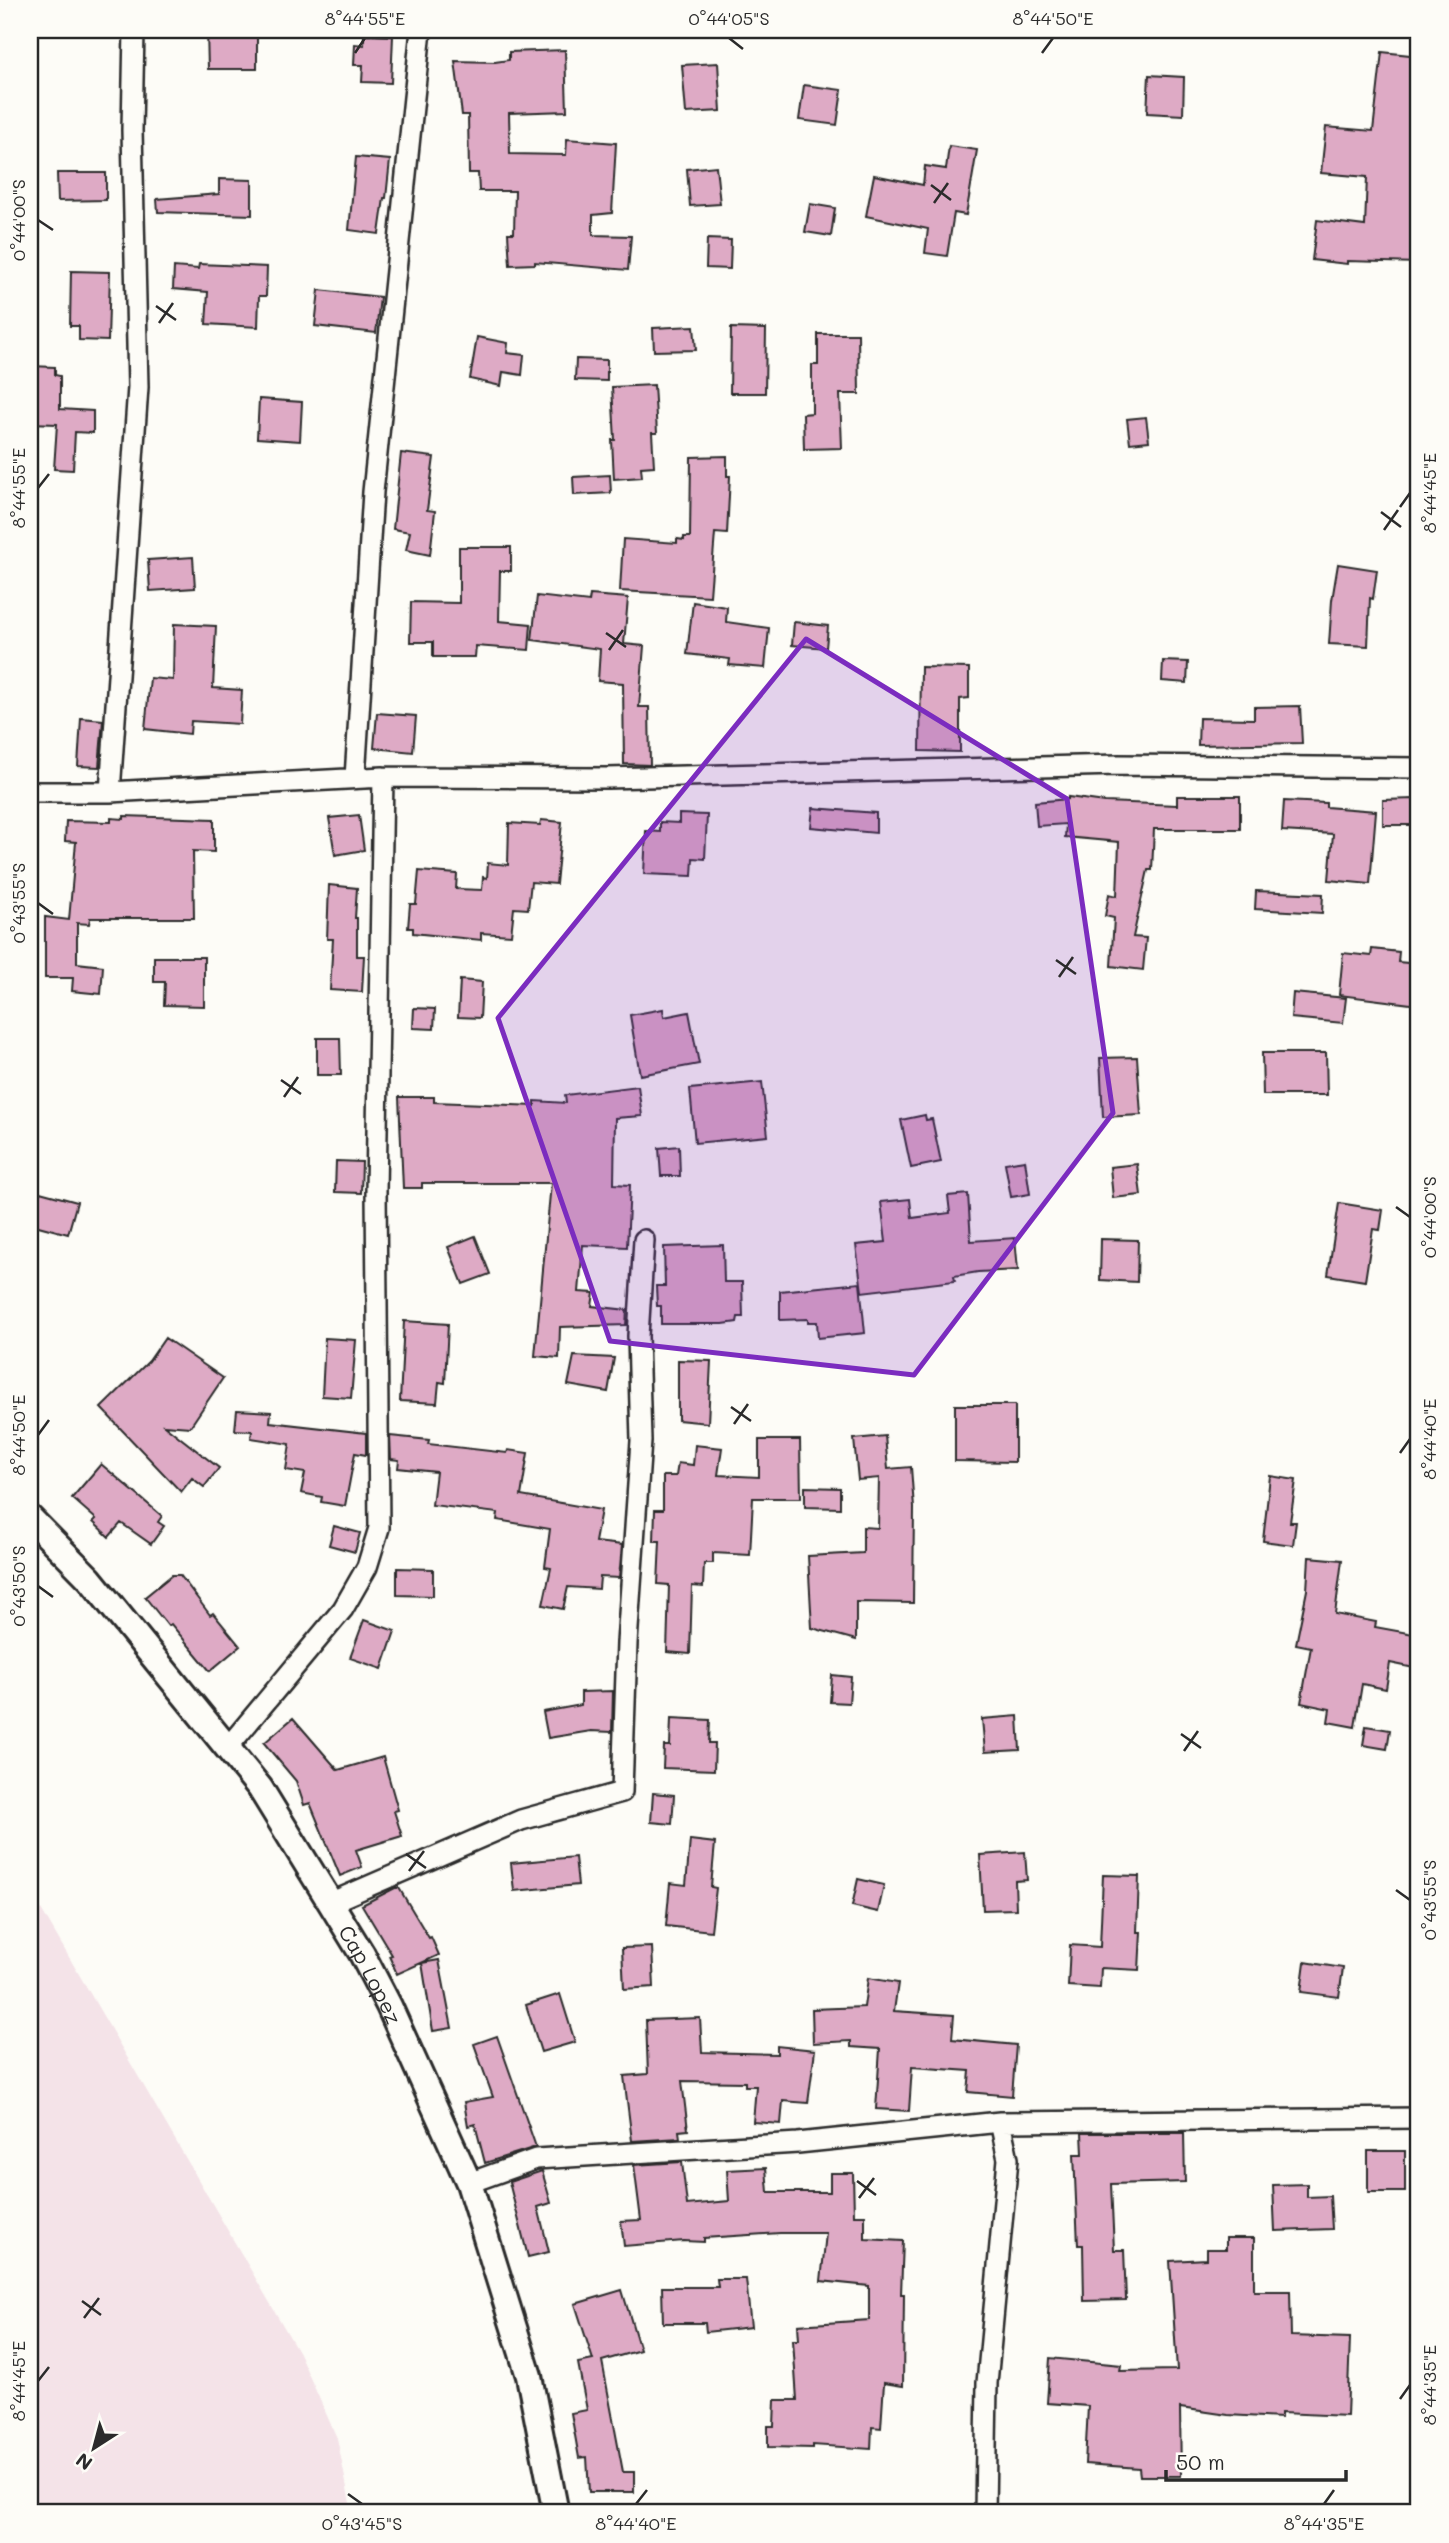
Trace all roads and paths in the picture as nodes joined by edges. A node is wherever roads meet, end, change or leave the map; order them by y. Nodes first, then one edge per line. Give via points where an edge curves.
1 (134, 30) edge
2 (421, 30) edge
3 (1419, 768) edge
4 (383, 777) junction
5 (355, 778) junction
6 (30, 792) edge
7 (110, 792) junction
8 (644, 1240) dead end
9 (30, 1518) edge
10 (228, 1747) junction
11 (332, 1902) junction
12 (1419, 2118) edge
13 (1000, 2122) junction
14 (469, 2183) junction
15 (556, 2513) edge
16 (985, 2513) edge

1 - 7 street via 138,387
2 - 5 street via 373,492
3 - 4 street via 1119,765 619,778
4 - 5 street
4 - 10 street via 376,1191 379,1528 367,1567 343,1609
5 - 7 street
6 - 7 street
8 - 11 street via 638,1336 641,1441 622,1791 521,1820
9 - 10 street, Cap Lopez via 90,1578
10 - 11 street, Cap Lopez via 260,1788
11 - 14 street, Cap Lopez via 389,2006
12 - 13 street
13 - 14 street via 798,2143 536,2159
13 - 16 street via 1008,2159 987,2383
14 - 15 street, Cap Lopez via 529,2376

